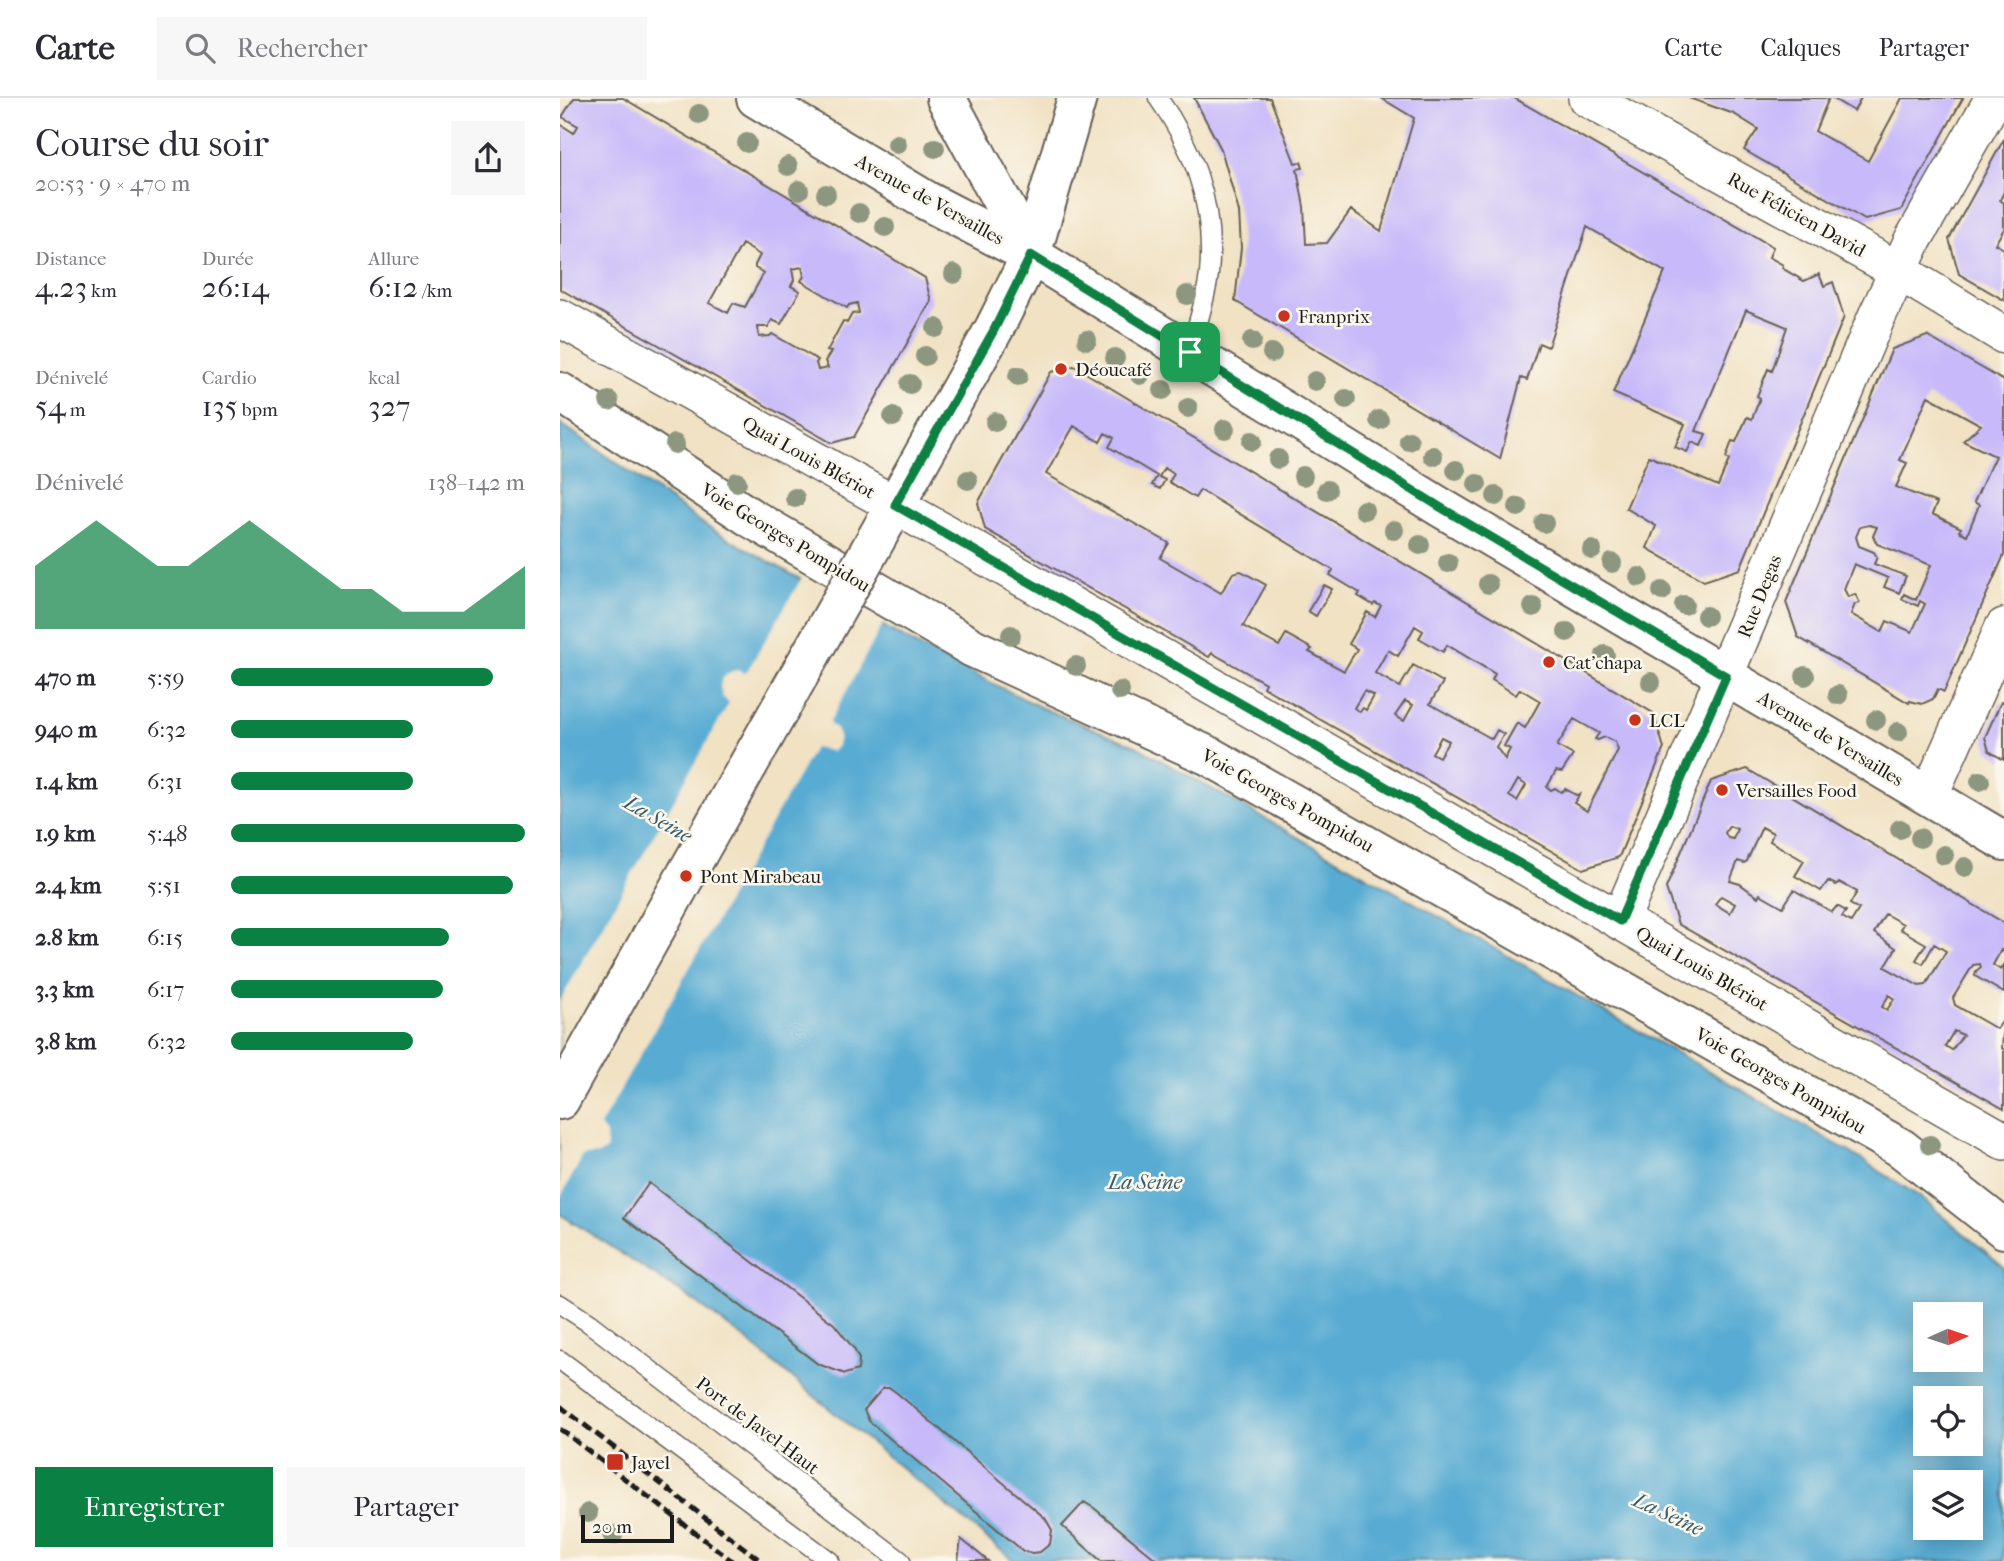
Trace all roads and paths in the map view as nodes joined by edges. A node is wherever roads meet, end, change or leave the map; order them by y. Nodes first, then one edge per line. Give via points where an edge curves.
1 (756, 98) edge
2 (946, 98) edge
3 (1077, 98) edge
4 (1158, 98) edge
5 (1587, 98) edge
6 (1997, 101) edge
7 (1031, 255) junction
8 (1899, 271) junction
9 (560, 318) edge
10 (2004, 335) edge
11 (1190, 352) junction
12 (560, 392) edge
13 (895, 505) junction
14 (2001, 644) edge
15 (1726, 676) junction
16 (1929, 796) junction
17 (2004, 841) edge
18 (1620, 921) junction
19 (560, 1100) edge
20 (2004, 1141) edge
21 (1901, 1148) junction
22 (2004, 1204) edge
23 (2004, 1229) edge
24 (560, 1304) edge
25 (560, 1360) edge
26 (830, 1561) edge
27 (901, 1561) edge

1 - 7 main road, Avenue de Versailles via 928,201
2 - 7 main road
3 - 7 main road
4 - 11 lane via 1178,125 1205,194 1209,276
5 - 8 street, Rue Félicien David
6 - 8 street, Rue Degas
7 - 11 main road, Avenue de Versailles
7 - 13 main road
8 - 10 street, Rue Félicien David
8 - 15 street, Rue Degas
9 - 13 street, Quai Louis Blériot
11 - 15 main road, Avenue de Versailles
12 - 21 main road, Voie Georges Pompidou via 751,518 973,648 1209,755
13 - 18 street, Quai Louis Blériot
13 - 19 main road, bridge
14 - 16 street
15 - 16 main road, Avenue de Versailles
15 - 18 street, Rue Degas
16 - 17 main road, Avenue de Versailles
18 - 20 street, Quai Louis Blériot
21 - 22 main road
21 - 23 main road, Voie Georges Pompidou
24 - 27 lane, Port de Javel-Haut
25 - 26 lane

